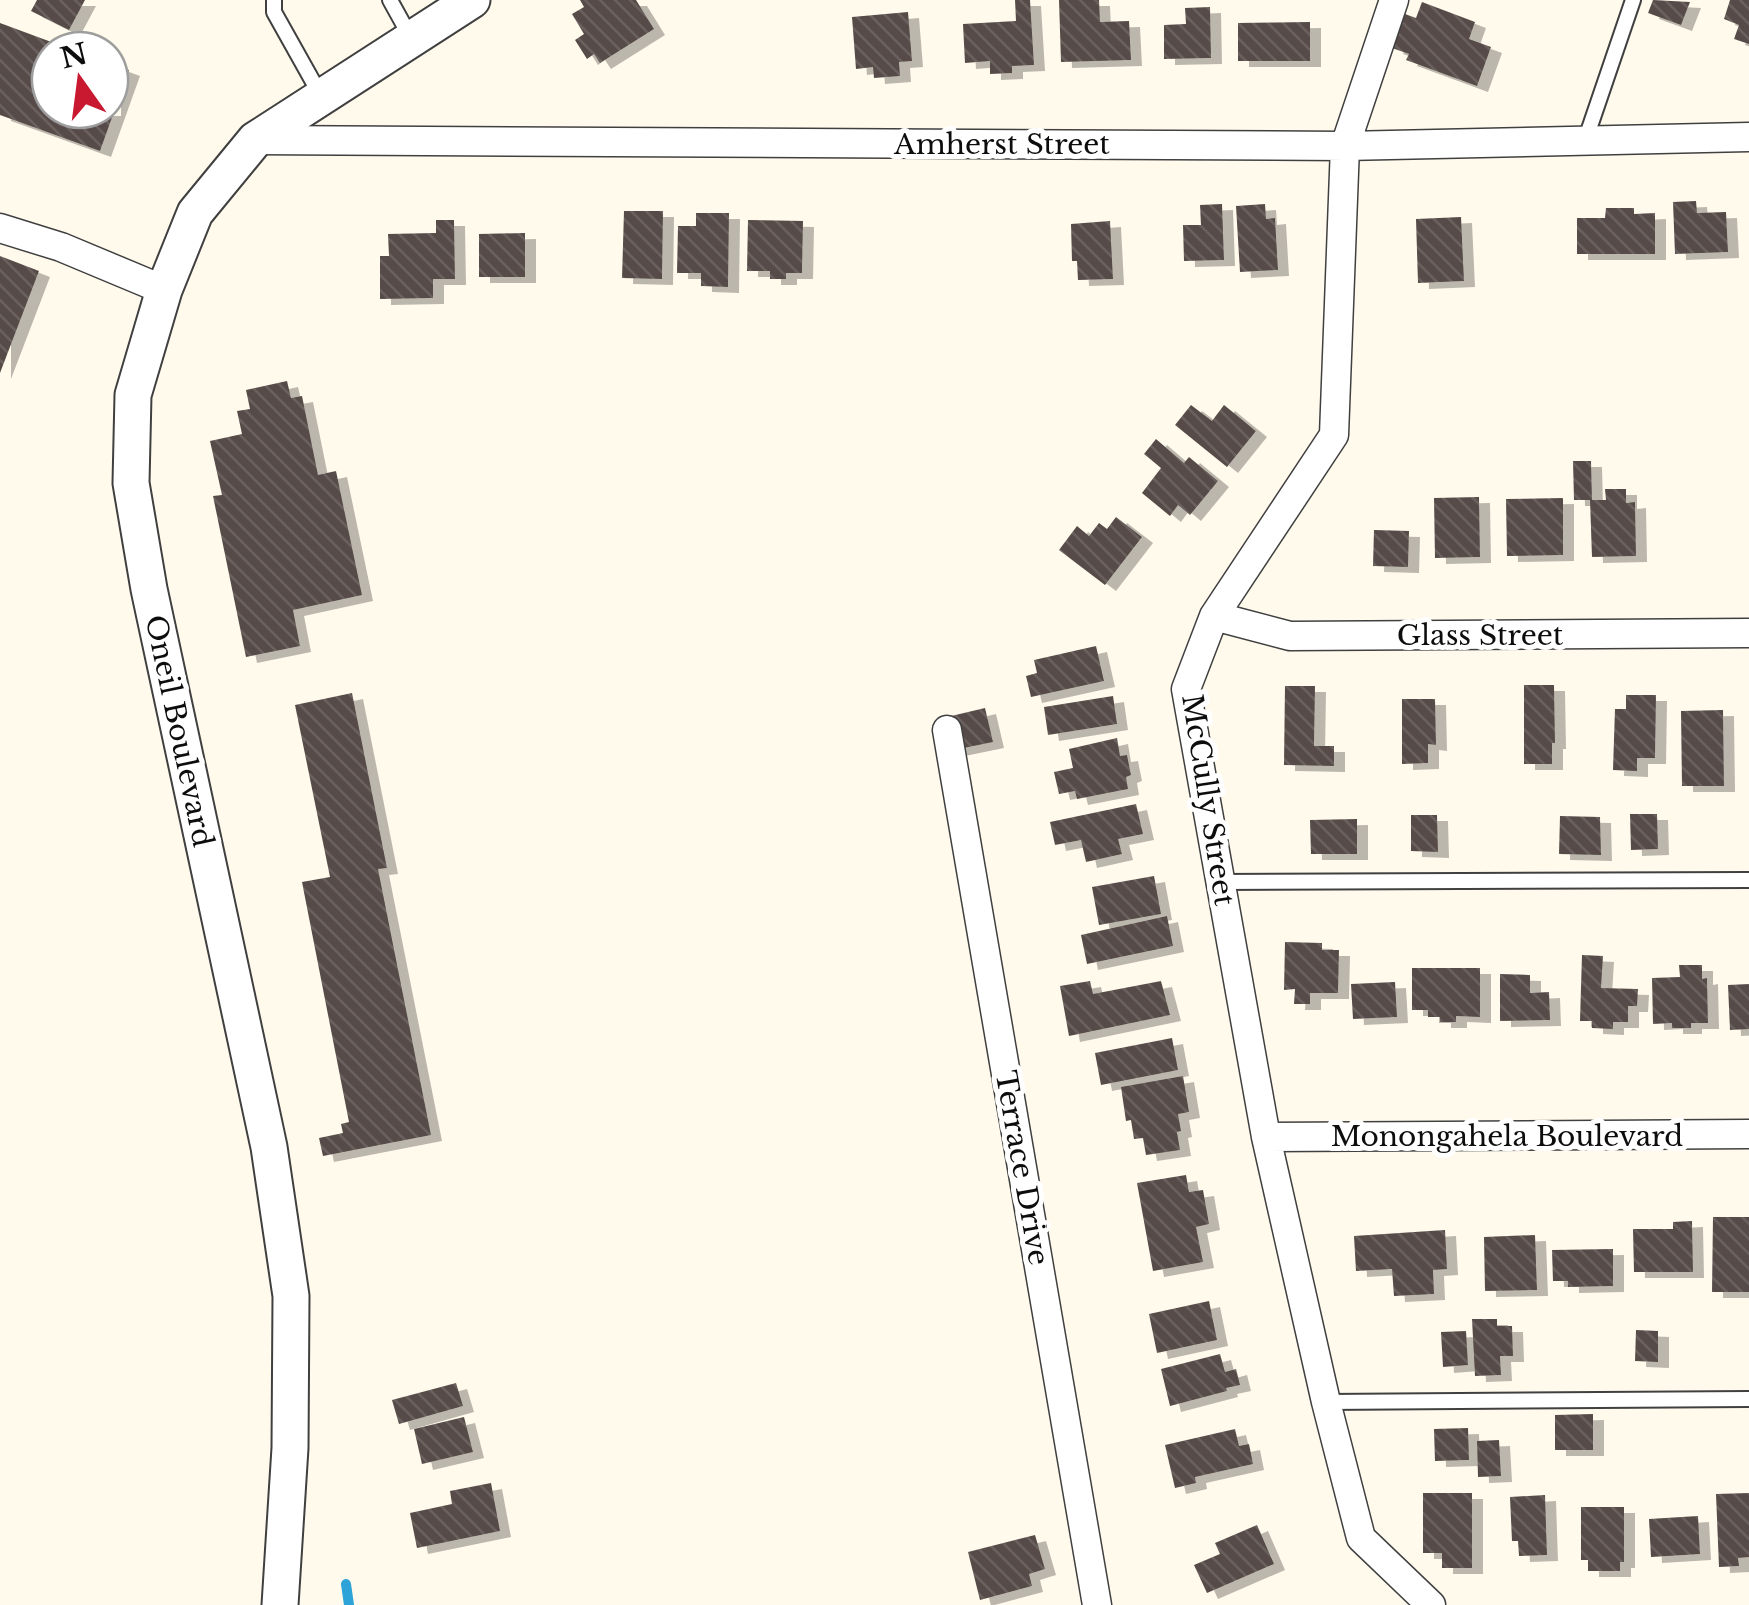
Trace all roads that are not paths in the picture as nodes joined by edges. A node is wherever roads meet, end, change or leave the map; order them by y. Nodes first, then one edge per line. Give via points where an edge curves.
1 (274, 0) edge
2 (390, 0) edge
3 (472, 0) edge
4 (1394, 0) edge
5 (1633, 0) edge
6 (412, 39) junction
7 (320, 96) junction
8 (1749, 137) edge
9 (255, 140) junction
10 (1585, 140) junction
11 (1345, 146) junction
12 (0, 228) edge
13 (164, 290) junction
14 (1214, 616) junction
15 (1749, 633) edge
16 (947, 730) dead end
17 (1749, 880) edge
18 (1220, 882) junction
19 (1749, 1134) edge
20 (1266, 1137) junction
21 (1749, 1399) edge
22 (1326, 1402) junction
23 (280, 1605) edge
24 (1097, 1605) edge
25 (1431, 1605) edge

1 - 7 lane via 274,12
2 - 6 lane
3 - 6 street, Oneil Boulevard
4 - 11 street, McCully Street
5 - 10 lane
6 - 7 street, Oneil Boulevard
7 - 9 street, Oneil Boulevard
8 - 10 street, Amherst Street
9 - 11 street, Amherst Street
9 - 13 street, Oneil Boulevard via 194,213
10 - 11 street, Amherst Street
11 - 14 street, McCully Street via 1334,435
12 - 13 street
13 - 23 street, Oneil Boulevard via 133,395 132,483 269,1147 290,1296
14 - 15 street, Glass Street via 1290,636
14 - 18 street, McCully Street via 1186,689
16 - 24 street, Terrace Drive
17 - 18 lane
18 - 20 street, McCully Street
19 - 20 street, Monongahela Boulevard
20 - 22 street, McCully Street
21 - 22 lane
22 - 25 street, McCully Street via 1362,1538

